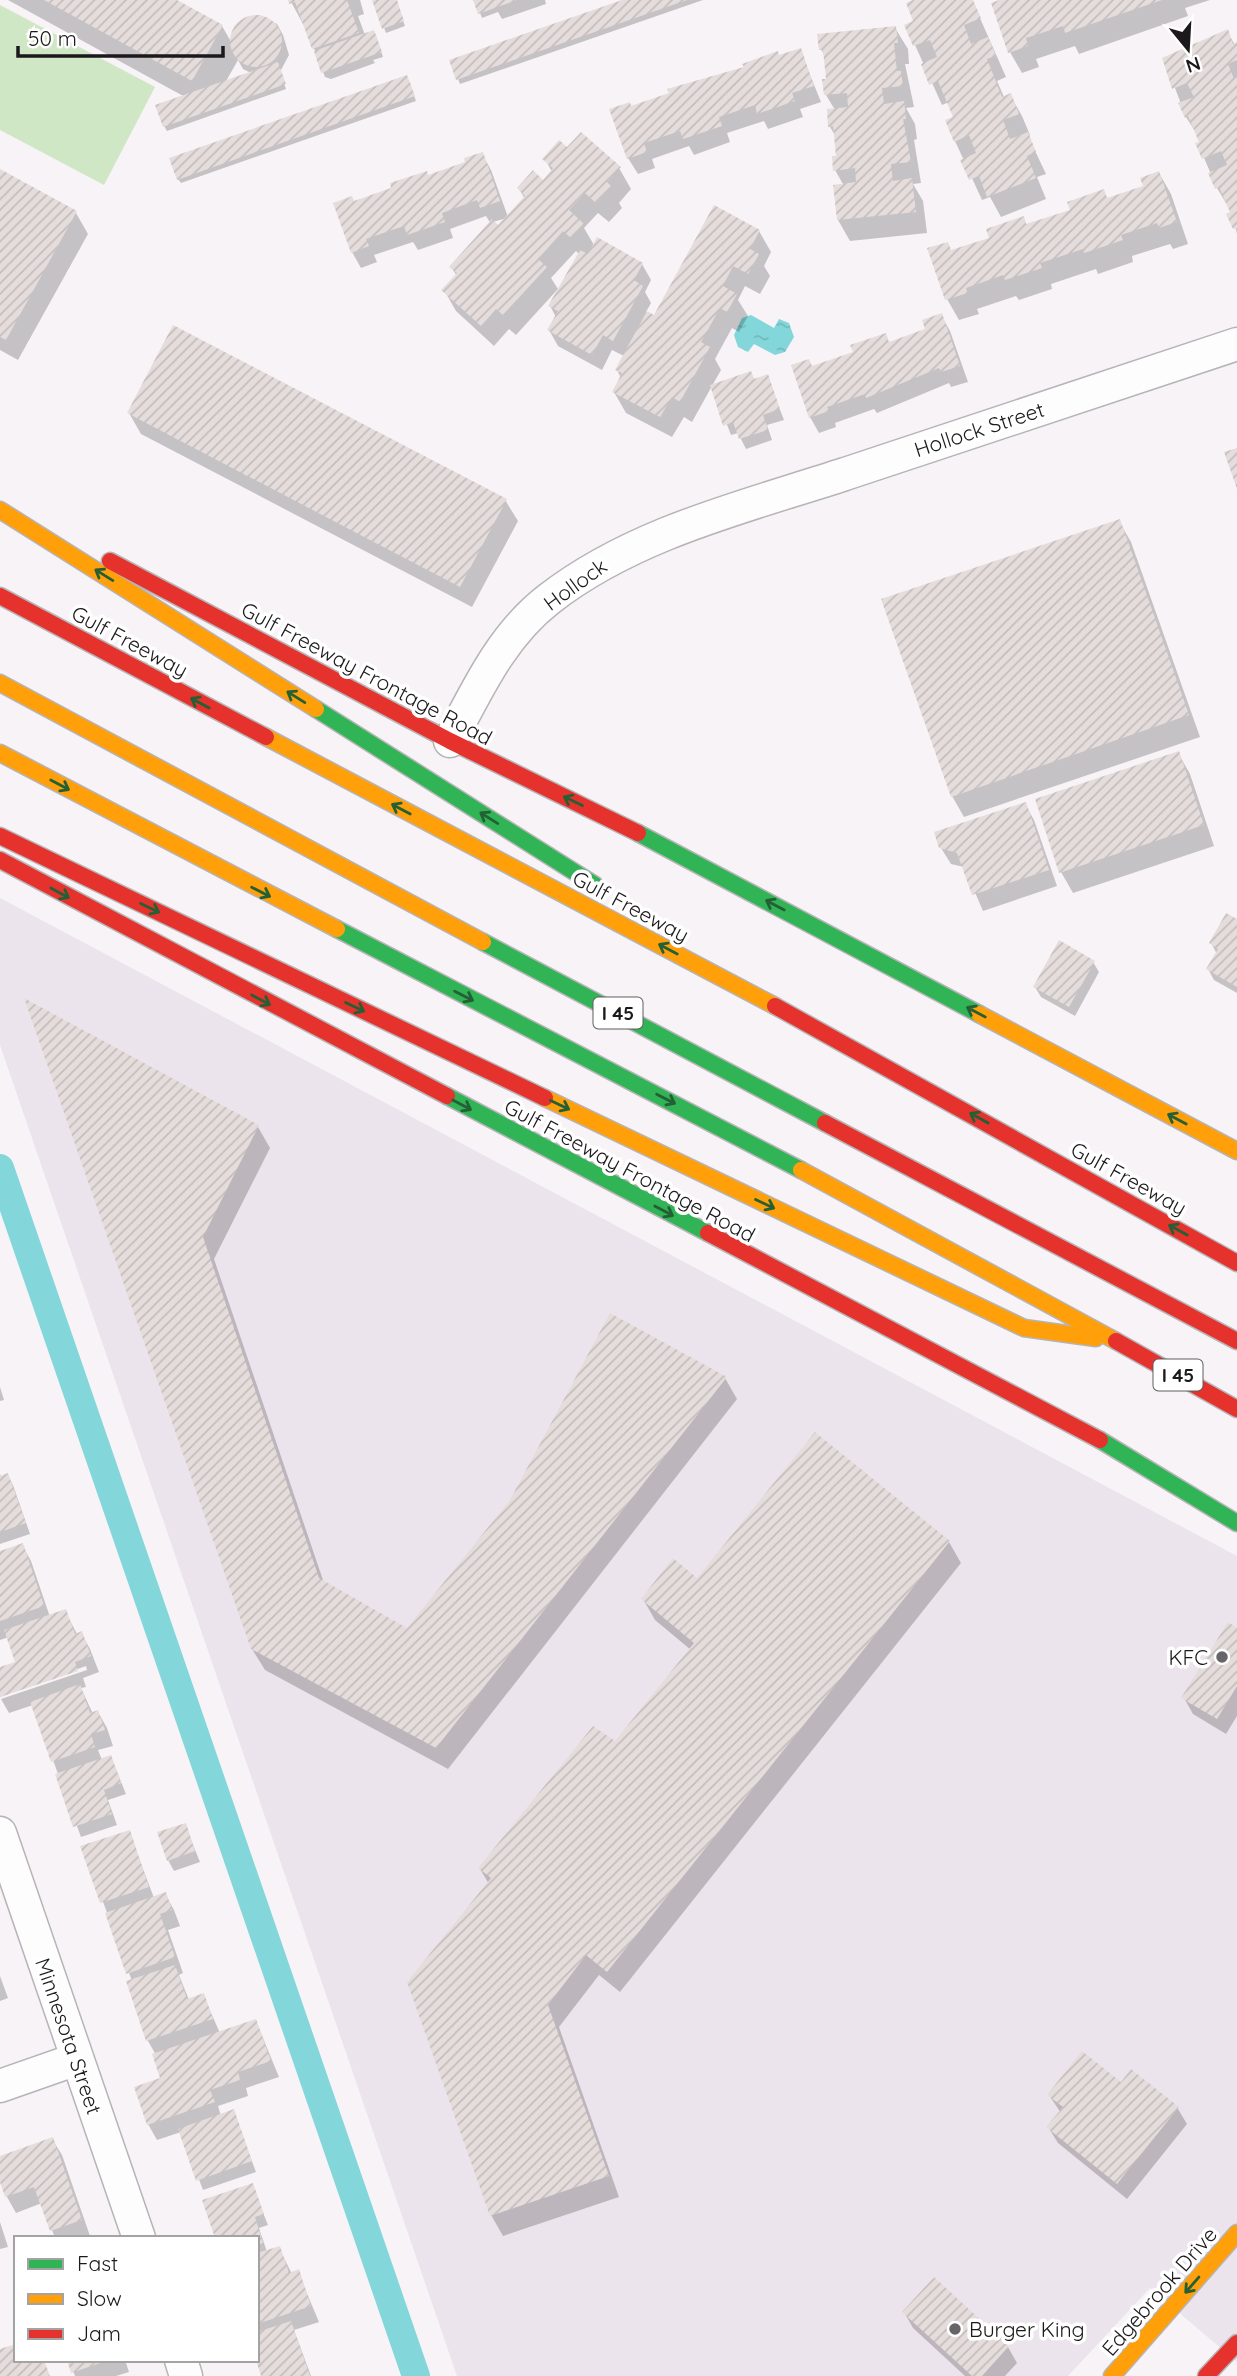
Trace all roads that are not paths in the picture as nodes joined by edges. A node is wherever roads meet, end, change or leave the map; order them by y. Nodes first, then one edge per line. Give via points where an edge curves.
1 (1237, 344) edge
2 (0, 503) edge
3 (0, 510) edge
4 (722, 516) joint
5 (0, 596) edge
6 (0, 683) edge
7 (450, 741) junction
8 (0, 753) edge
9 (0, 836) edge
10 (0, 860) edge
11 (613, 897) dead end
12 (660, 926) dead end
13 (836, 1038) junction
14 (1237, 1151) edge
15 (1237, 1263) edge
16 (1119, 1341) junction
17 (1237, 1341) edge
18 (1237, 1409) edge
19 (1237, 1523) edge
20 (0, 1833) edge
21 (77, 2059) junction
22 (0, 2086) edge
23 (1237, 2233) edge
24 (138, 2236) edge
25 (1237, 2343) edge
26 (1112, 2376) edge
27 (1206, 2376) edge

1 - 4 street, Hollock Street
2 - 7 main road, Gulf Freeway Frontage Road
11 -> 3 main road
4 - 7 street, Hollock via 611,557 547,600 492,659
13 -> 5 main road, Gulf Freeway
6 - 17 main road, I 45
14 -> 7 main road, Gulf Freeway Frontage Road via 629,828
8 -> 16 main road, I 45 via 842,1190
9 -> 16 main road via 1024,1328
10 -> 19 main road, Gulf Freeway Frontage Road via 1090,1435
12 - 13 main road
15 -> 13 main road, Gulf Freeway
16 - 18 main road, I 45
20 - 21 street, Minnesota Street
21 - 22 street
21 - 24 street, Minnesota Street
23 -> 26 main road, Edgebrook Drive
25 - 27 main road

